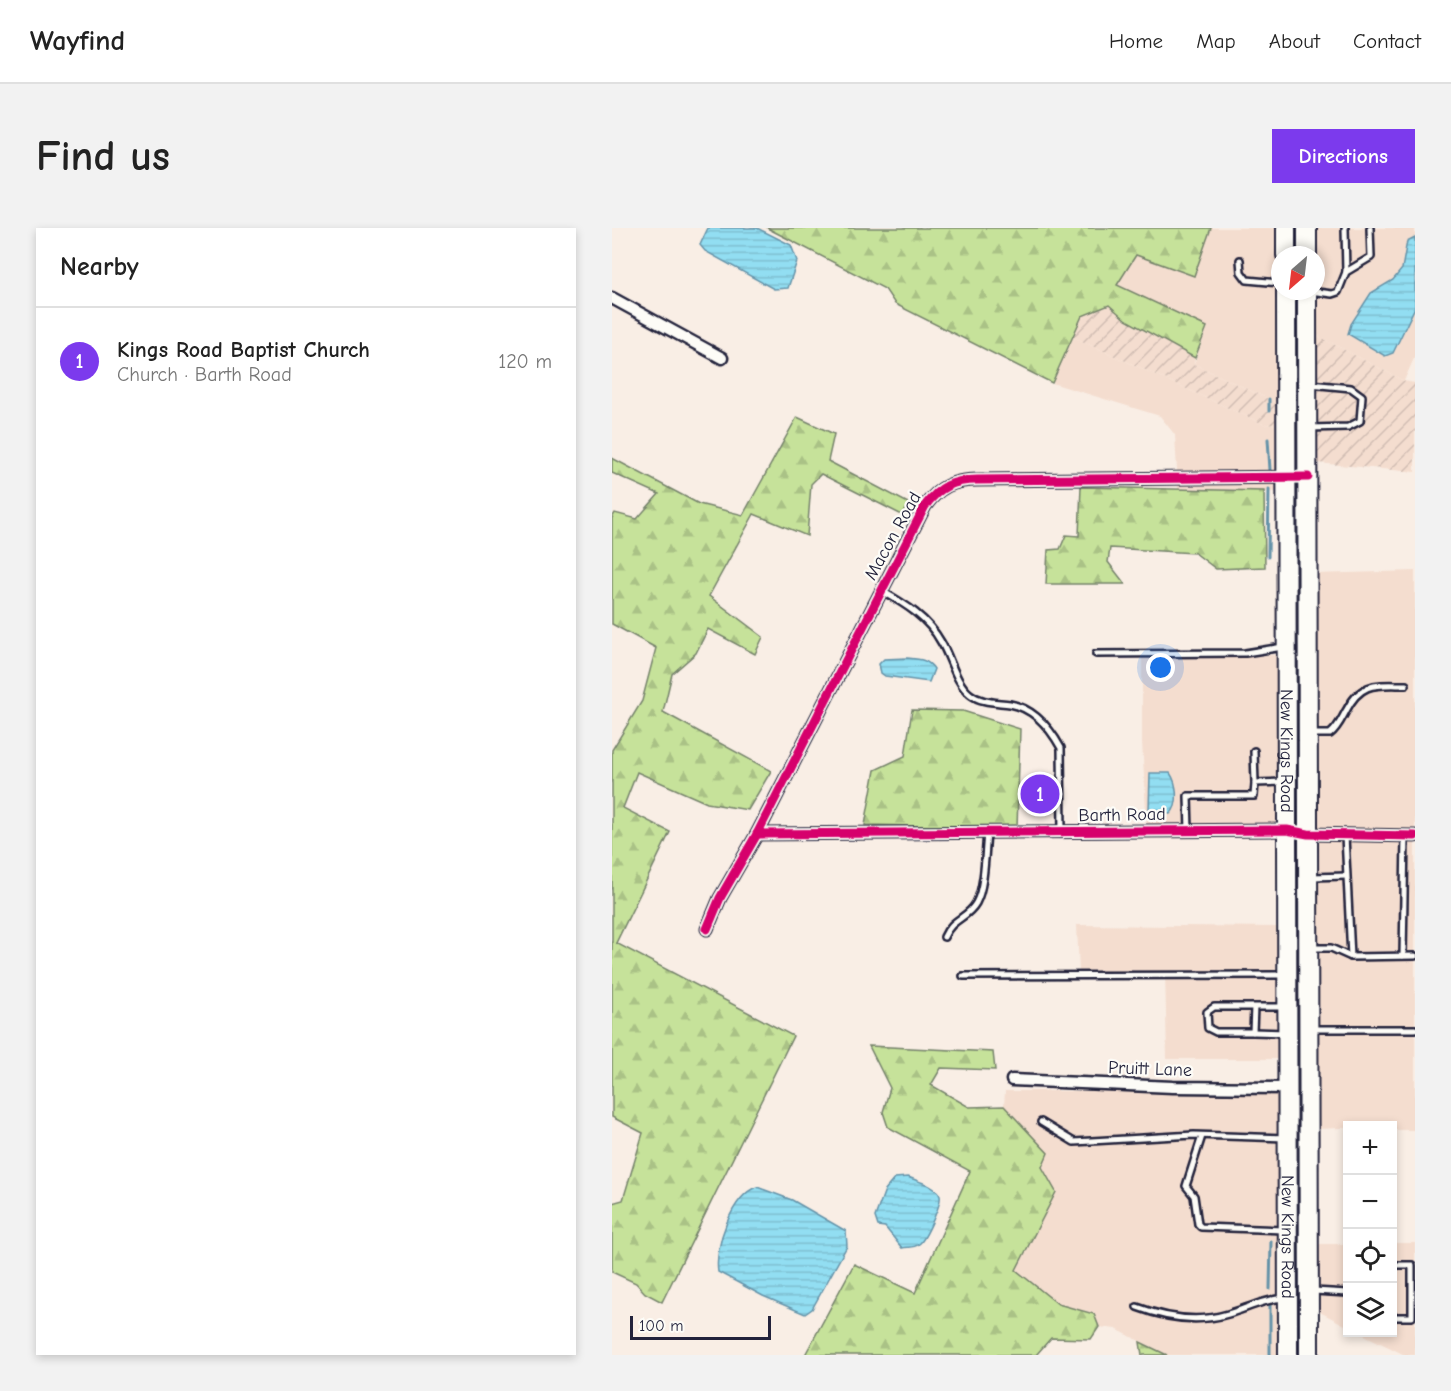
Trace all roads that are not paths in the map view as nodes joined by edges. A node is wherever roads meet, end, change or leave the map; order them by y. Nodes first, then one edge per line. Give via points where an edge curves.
1 (1286, 228) edge
2 (1297, 228) edge
3 (1307, 228) edge
4 (1345, 228) edge
5 (1370, 228) edge
6 (1286, 246) edge
7 (1297, 246) edge
8 (1307, 246) edge
9 (1240, 260) dead end
10 (1346, 272) junction
11 (1271, 282) edge
12 (1325, 293) edge
13 (612, 298) edge
14 (1286, 300) edge
15 (1294, 300) edge
16 (1308, 300) edge
17 (722, 358) dead end
18 (1307, 384) junction
19 (1308, 404) junction
20 (1308, 428) junction
21 (1308, 477) junction
22 (1288, 478) junction
23 (882, 591) junction
24 (1288, 646) junction
25 (1096, 654) dead end
26 (1406, 685) dead end
27 (1308, 734) junction
28 (1254, 751) dead end
29 (1287, 782) junction
30 (1255, 783) junction
31 (1189, 830) junction
32 (1287, 830) junction
33 (1062, 832) junction
34 (987, 833) junction
35 (757, 834) junction
36 (1308, 834) junction
37 (1345, 836) junction
38 (1410, 836) edge
39 (1346, 876) junction
40 (1308, 877) junction
41 (707, 928) dead end
42 (944, 937) dead end
43 (1308, 948) junction
44 (1415, 956) edge
45 (1350, 957) junction
46 (1403, 957) junction
47 (1287, 975) junction
48 (963, 976) dead end
49 (1287, 1006) junction
50 (1254, 1007) junction
51 (1308, 1029) junction
52 (1415, 1029) edge
53 (1253, 1032) junction
54 (1287, 1033) junction
55 (1012, 1080) dead end
56 (1288, 1088) junction
57 (1041, 1122) dead end
58 (1202, 1136) junction
59 (1287, 1138) junction
60 (1309, 1197) junction
61 (1287, 1198) junction
62 (1287, 1230) junction
63 (1397, 1265) edge
64 (1309, 1291) junction
65 (1343, 1293) edge
66 (1288, 1298) junction
67 (1137, 1307) dead end
68 (1397, 1317) edge
69 (1288, 1355) edge
70 (1309, 1355) edge

1 - 6 highway
2 - 7 highway
3 - 8 highway
4 - 10 lane
5 - 10 lane via 1367,239 1371,257
9 - 11 lane via 1241,272 1247,280
10 - 12 lane via 1338,292
13 - 17 street
14 - 22 highway, New Kings Road
15 - 19 highway via 1297,349
16 - 18 highway, New Kings Road
18 - 19 highway, New Kings Road
18 - 20 lane via 1352,388 1362,396 1360,421 1347,427
19 - 20 highway, New Kings Road
20 - 21 highway, New Kings Road
21 - 22 street, Macon Road
21 - 27 highway, New Kings Road
22 - 23 street, Macon Road via 952,482 925,506
22 - 24 highway, New Kings Road
23 - 33 lane via 903,603 931,628 964,689 972,696 1023,708 1038,718 1061,748
23 - 35 street, Macon Road
24 - 25 lane via 1245,653
24 - 29 highway, New Kings Road
26 - 27 lane via 1361,689 1336,729 1330,734
27 - 36 highway, New Kings Road
28 - 30 lane
29 - 30 lane
29 - 32 highway, New Kings Road
30 - 31 lane via 1254,796 1188,796
31 - 32 street, Barth Road
31 - 33 street, Barth Road
32 - 36 street, Barth Road
32 - 47 highway, New Kings Road
33 - 34 street, Barth Road
34 - 35 street, Barth Road
34 - 42 lane via 976,903 949,925
35 - 41 street, Macon Road
36 - 37 street, Barth Road
36 - 40 highway, New Kings Road
37 - 38 street, Barth Road
37 - 39 lane
38 - 46 lane
39 - 40 lane
39 - 45 lane
40 - 43 highway, New Kings Road
43 - 45 lane via 1331,948
43 - 51 highway, New Kings Road
44 - 46 lane
45 - 46 lane
47 - 48 lane
47 - 49 highway, New Kings Road
49 - 50 lane
49 - 54 highway, New Kings Road
50 - 53 lane
50 - 53 lane via 1214,1007 1207,1012 1210,1031
51 - 52 lane
51 - 60 highway, New Kings Road
53 - 54 lane
54 - 56 highway, New Kings Road
55 - 56 street, Pruitt Lane
56 - 59 highway, New Kings Road
57 - 58 lane via 1074,1142
58 - 59 lane
58 - 62 lane via 1186,1186 1194,1196 1198,1224
59 - 61 highway, New Kings Road
60 - 61 street
60 - 64 highway, New Kings Road
61 - 62 highway, New Kings Road
62 - 66 highway, New Kings Road
63 - 68 lane via 1412,1265 1412,1317
64 - 65 lane
64 - 70 highway, New Kings Road
66 - 67 lane via 1270,1299 1206,1318 1170,1318
66 - 69 highway, New Kings Road

